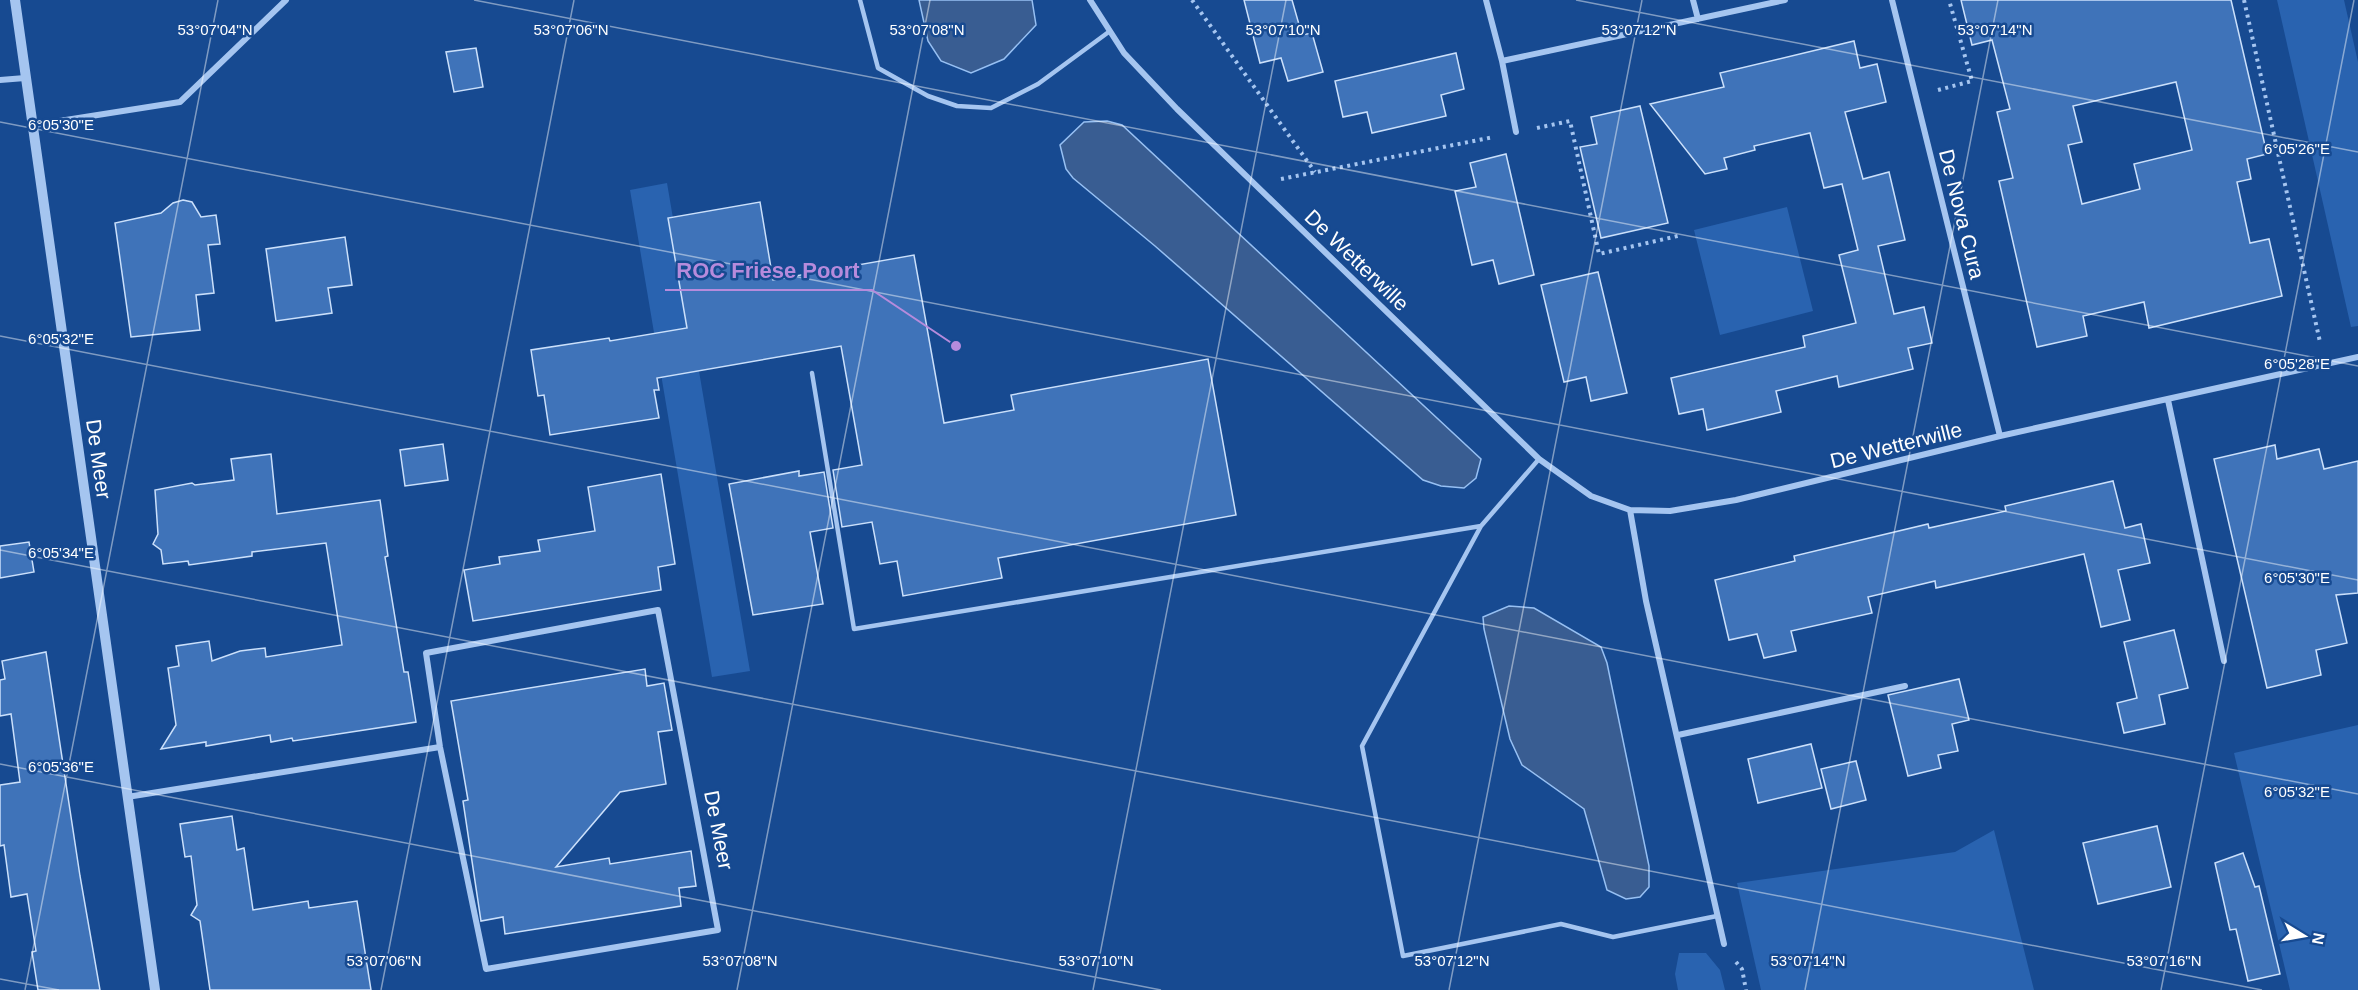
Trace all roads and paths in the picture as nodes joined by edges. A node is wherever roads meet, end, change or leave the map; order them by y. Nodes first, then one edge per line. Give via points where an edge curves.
1 (15, 0) edge
2 (286, 0) edge
3 (860, 0) edge
4 (1090, 0) edge
5 (1192, 0) edge
6 (1486, 0) edge
7 (1693, 0) edge
8 (1785, 0) edge
9 (1892, 0) edge
10 (1949, 0) edge
11 (2244, 0) edge
12 (1698, 19) junction
13 (1110, 31) junction
14 (1502, 60) junction
15 (25, 78) junction
16 (0, 80) edge
17 (1916, 96) junction
18 (33, 125) junction
19 (1516, 132) junction
20 (1315, 172) junction
21 (1254, 184) junction
22 (1682, 235) dead end
23 (2358, 357) edge
24 (2325, 364) junction
25 (812, 373) dead end
26 (2168, 400) junction
27 (2000, 436) junction
28 (1539, 459) junction
29 (1630, 510) junction
30 (1481, 526) junction
31 (2224, 661) dead end
32 (1905, 686) dead end
33 (1678, 735) junction
34 (440, 747) junction
35 (126, 797) junction
36 (1717, 916) junction
37 (1724, 944) joint
38 (154, 990) edge
39 (1746, 990) edge

1 - 15 street, De Meer
2 - 18 street via 180,102
3 - 13 lane via 878,68 928,96 957,106 992,108 1038,84
4 - 13 street, De Wetterwille
5 - 20 path
6 - 14 street
7 - 12 street
8 - 12 street
9 - 17 street, De Nova Cura
10 - 17 path via 1972,81
11 - 24 path
12 - 14 street
13 - 21 street, De Wetterwille via 1124,53
14 - 19 street
15 - 16 street
15 - 18 street, De Meer
17 - 27 street, De Nova Cura
18 - 35 street, De Meer
19 - 20 path
19 - 22 path via 1570,121 1599,254
20 - 21 path
21 - 28 street, De Wetterwille
23 - 24 street, De Wetterwille
24 - 26 street, De Wetterwille
25 - 30 lane via 854,629
26 - 27 street, De Wetterwille
26 - 31 street
27 - 29 street, De Wetterwille via 1736,500 1670,511
28 - 29 street, De Wetterwille via 1591,496
28 - 30 lane
29 - 33 street
30 - 36 lane via 1362,746 1403,956 1561,924 1613,937
32 - 33 street
33 - 36 street
34 - 34 street, De Meer via 426,653 658,610 718,930 486,969
34 - 35 street
35 - 38 street, De Meer
36 - 37 street
37 - 39 path via 1742,969

